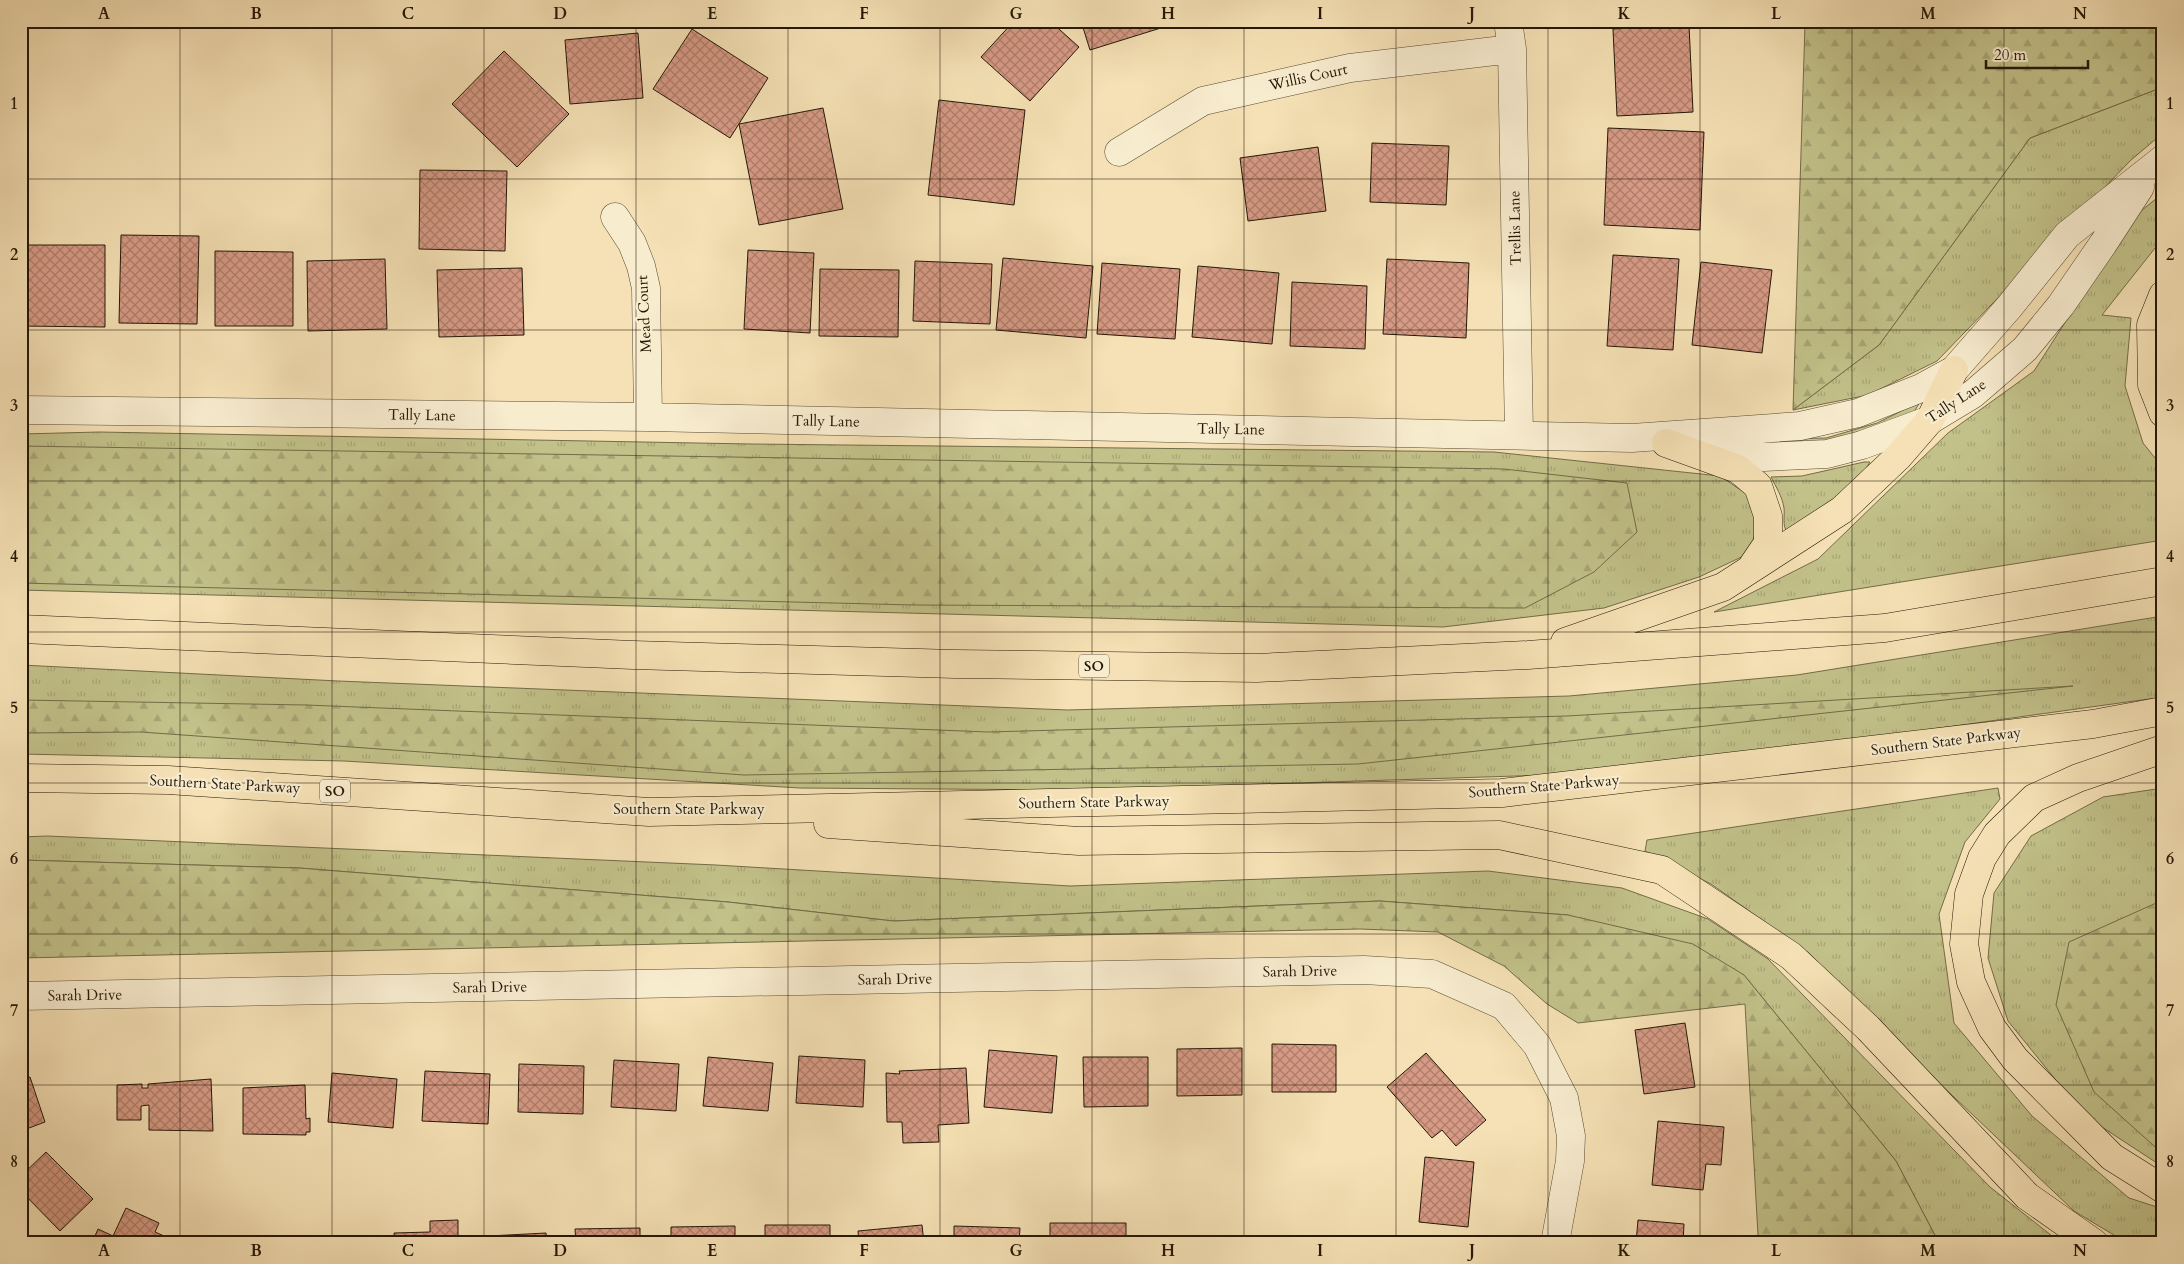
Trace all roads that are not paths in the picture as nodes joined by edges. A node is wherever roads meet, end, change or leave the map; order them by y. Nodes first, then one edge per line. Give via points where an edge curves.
1 (1508, 21) edge
2 (1512, 49) junction
3 (1119, 152) dead end
4 (2157, 163) edge
5 (616, 217) dead end
6 (2163, 295) edge
7 (1954, 370) junction
8 (21, 410) edge
9 (2163, 414) edge
10 (648, 417) junction
11 (1930, 420) junction
12 (1519, 434) junction
13 (1632, 438) junction
14 (1666, 443) junction
15 (1750, 570) junction
16 (2163, 581) edge
17 (21, 629) edge
18 (1528, 655) junction
19 (2163, 711) edge
20 (2163, 749) edge
21 (21, 778) edge
22 (649, 812) junction
23 (21, 996) edge
24 (2163, 1189) edge
25 (1555, 1243) edge
26 (2094, 1243) edge

1 - 2 street, Trellis Lane
2 - 3 street, Willis Court via 1350,68 1203,101
2 - 12 street, Trellis Lane
4 - 7 street, Tally Lane via 2067,235
4 - 11 street, Tally Lane via 2061,305 2025,349 1973,394
5 - 10 street, Mead Court via 632,243 646,288
6 - 9 highway via 2151,325 2151,335 2152,384
7 - 11 highway
7 - 13 street, Tally Lane via 1921,388 1858,413 1829,420 1800,426
8 - 10 street, Tally Lane
10 - 12 street, Tally Lane
11 - 14 street, Tally Lane via 1827,454 1764,458
11 - 15 highway via 1898,457 1842,510
12 - 13 street, Tally Lane
13 - 14 street, Tally Lane
14 - 15 highway via 1738,470 1758,486 1768,516 1768,543
15 - 18 highway via 1723,587
16 - 18 highway, SO via 1885,628
17 - 18 highway, SO via 624,655 955,664 1257,668
19 - 22 highway, Southern State Parkway / SO via 2093,724 1502,793
20 - 24 highway via 2078,778 2034,798 1997,834 1982,858 1969,894 1964,944 1972,982 1992,1028 2015,1059 2112,1157
21 - 22 highway, Southern State Parkway / SO via 168,780
22 - 26 highway via 1079,841 1499,836 1662,870 1791,956 1868,1028 2027,1196
23 - 25 street, Sarah Drive via 1364,970 1432,974 1504,1006 1537,1045 1564,1098 1571,1136 1570,1162

